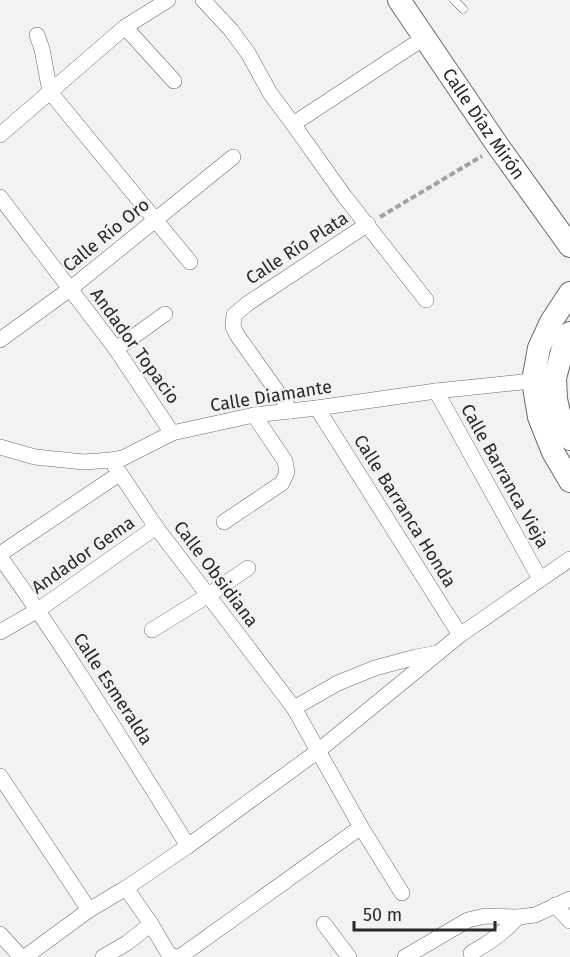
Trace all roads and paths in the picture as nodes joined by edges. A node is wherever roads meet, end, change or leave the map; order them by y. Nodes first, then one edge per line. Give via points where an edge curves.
1 (168, 0) edge
2 (203, 0) edge
3 (399, 0) edge
4 (454, 0) edge
5 (463, 9) dead end
6 (125, 27) junction
7 (37, 35) dead end
8 (424, 38) junction
9 (174, 81) dead end
10 (50, 92) junction
11 (292, 124) junction
12 (0, 135) edge
13 (498, 146) junction
14 (233, 157) dead end
15 (0, 196) edge
16 (155, 220) junction
17 (368, 224) junction
18 (570, 246) edge
19 (190, 262) dead end
20 (70, 289) junction
21 (570, 293) edge
22 (426, 300) dead end
23 (165, 314) dead end
24 (570, 333) edge
25 (0, 340) edge
26 (116, 349) junction
27 (555, 378) junction
28 (533, 381) junction
29 (436, 391) junction
30 (317, 408) junction
31 (291, 411) junction
32 (254, 415) junction
33 (172, 433) junction
34 (570, 439) edge
35 (0, 447) edge
36 (111, 460) junction
37 (119, 474) junction
38 (570, 481) edge
39 (224, 522) dead end
40 (156, 527) junction
41 (0, 555) edge
42 (570, 560) edge
43 (248, 568) dead end
44 (540, 579) junction
45 (207, 596) junction
46 (38, 610) junction
47 (152, 630) dead end
48 (0, 632) edge
49 (460, 635) junction
50 (438, 653) junction
51 (294, 708) junction
52 (318, 751) junction
53 (0, 776) edge
54 (361, 826) junction
55 (188, 846) junction
56 (126, 888) junction
57 (402, 893) dead end
58 (570, 899) edge
59 (555, 905) junction
60 (89, 910) junction
61 (518, 917) junction
62 (570, 921) edge
63 (151, 924) junction
64 (324, 924) dead end
65 (1, 936) edge
66 (471, 953) dead end
67 (23, 957) edge
68 (103, 957) edge
69 (174, 957) edge
70 (349, 957) edge
71 (405, 957) edge

1 - 6 street
2 - 11 street via 248,53
3 - 8 main road, Calle Díaz Mirón
4 - 5 lane
6 - 9 street
6 - 10 street
7 - 10 street
8 - 11 street
8 - 13 main road, Calle Díaz Mirón
10 - 12 street
10 - 16 street
11 - 17 street
13 - 17 path
13 - 18 main road, Calle Díaz Mirón
14 - 16 street, Calle Río Oro
15 - 20 street, Andador Topacio
16 - 19 street
16 - 20 street, Calle Río Oro
17 - 22 street
17 - 31 street, Calle Río Plata via 234,315 233,327
20 - 25 street, Calle Río Oro
20 - 26 street, Andador Topacio
21 - 28 main road via 539,348
23 - 26 street
24 - 27 main road
26 - 33 street, Andador Topacio
27 - 28 street, Calle Diamante
27 - 34 main road via 556,399
28 - 29 street, Calle Diamante
28 - 38 main road via 539,417
29 - 30 street, Calle Diamante
29 - 44 street, Calle Barranca Vieja
30 - 31 street, Calle Diamante
30 - 49 street, Calle Barranca Honda
31 - 32 street, Calle Diamante
32 - 33 street, Calle Diamante
32 - 39 street via 285,461 287,472 282,483
33 - 36 street, Calle Diamante via 123,458
35 - 36 street, Calle Diamante via 35,457 84,462
36 - 37 street, Calle Obsidiana
37 - 40 street, Calle Obsidiana
37 - 41 street
40 - 45 street, Calle Obsidiana
40 - 46 street, Andador Gema
41 - 46 street, Calle Esmeralda
42 - 44 street
43 - 45 street
44 - 49 street
45 - 47 street
45 - 51 street, Calle Obsidiana
46 - 48 street, Andador Gema
46 - 55 street, Calle Esmeralda
49 - 50 street
50 - 51 street via 375,668
50 - 52 street
51 - 52 street
52 - 54 street
52 - 55 street
53 - 60 street
54 - 57 street
54 - 69 street via 181,956
55 - 56 street
56 - 60 street
56 - 63 street
58 - 59 street
59 - 61 street via 535,915
59 - 62 street
60 - 67 street
61 - 66 street via 494,940
61 - 71 street via 468,920
63 - 68 street
63 - 69 street
64 - 70 street
65 - 67 street

